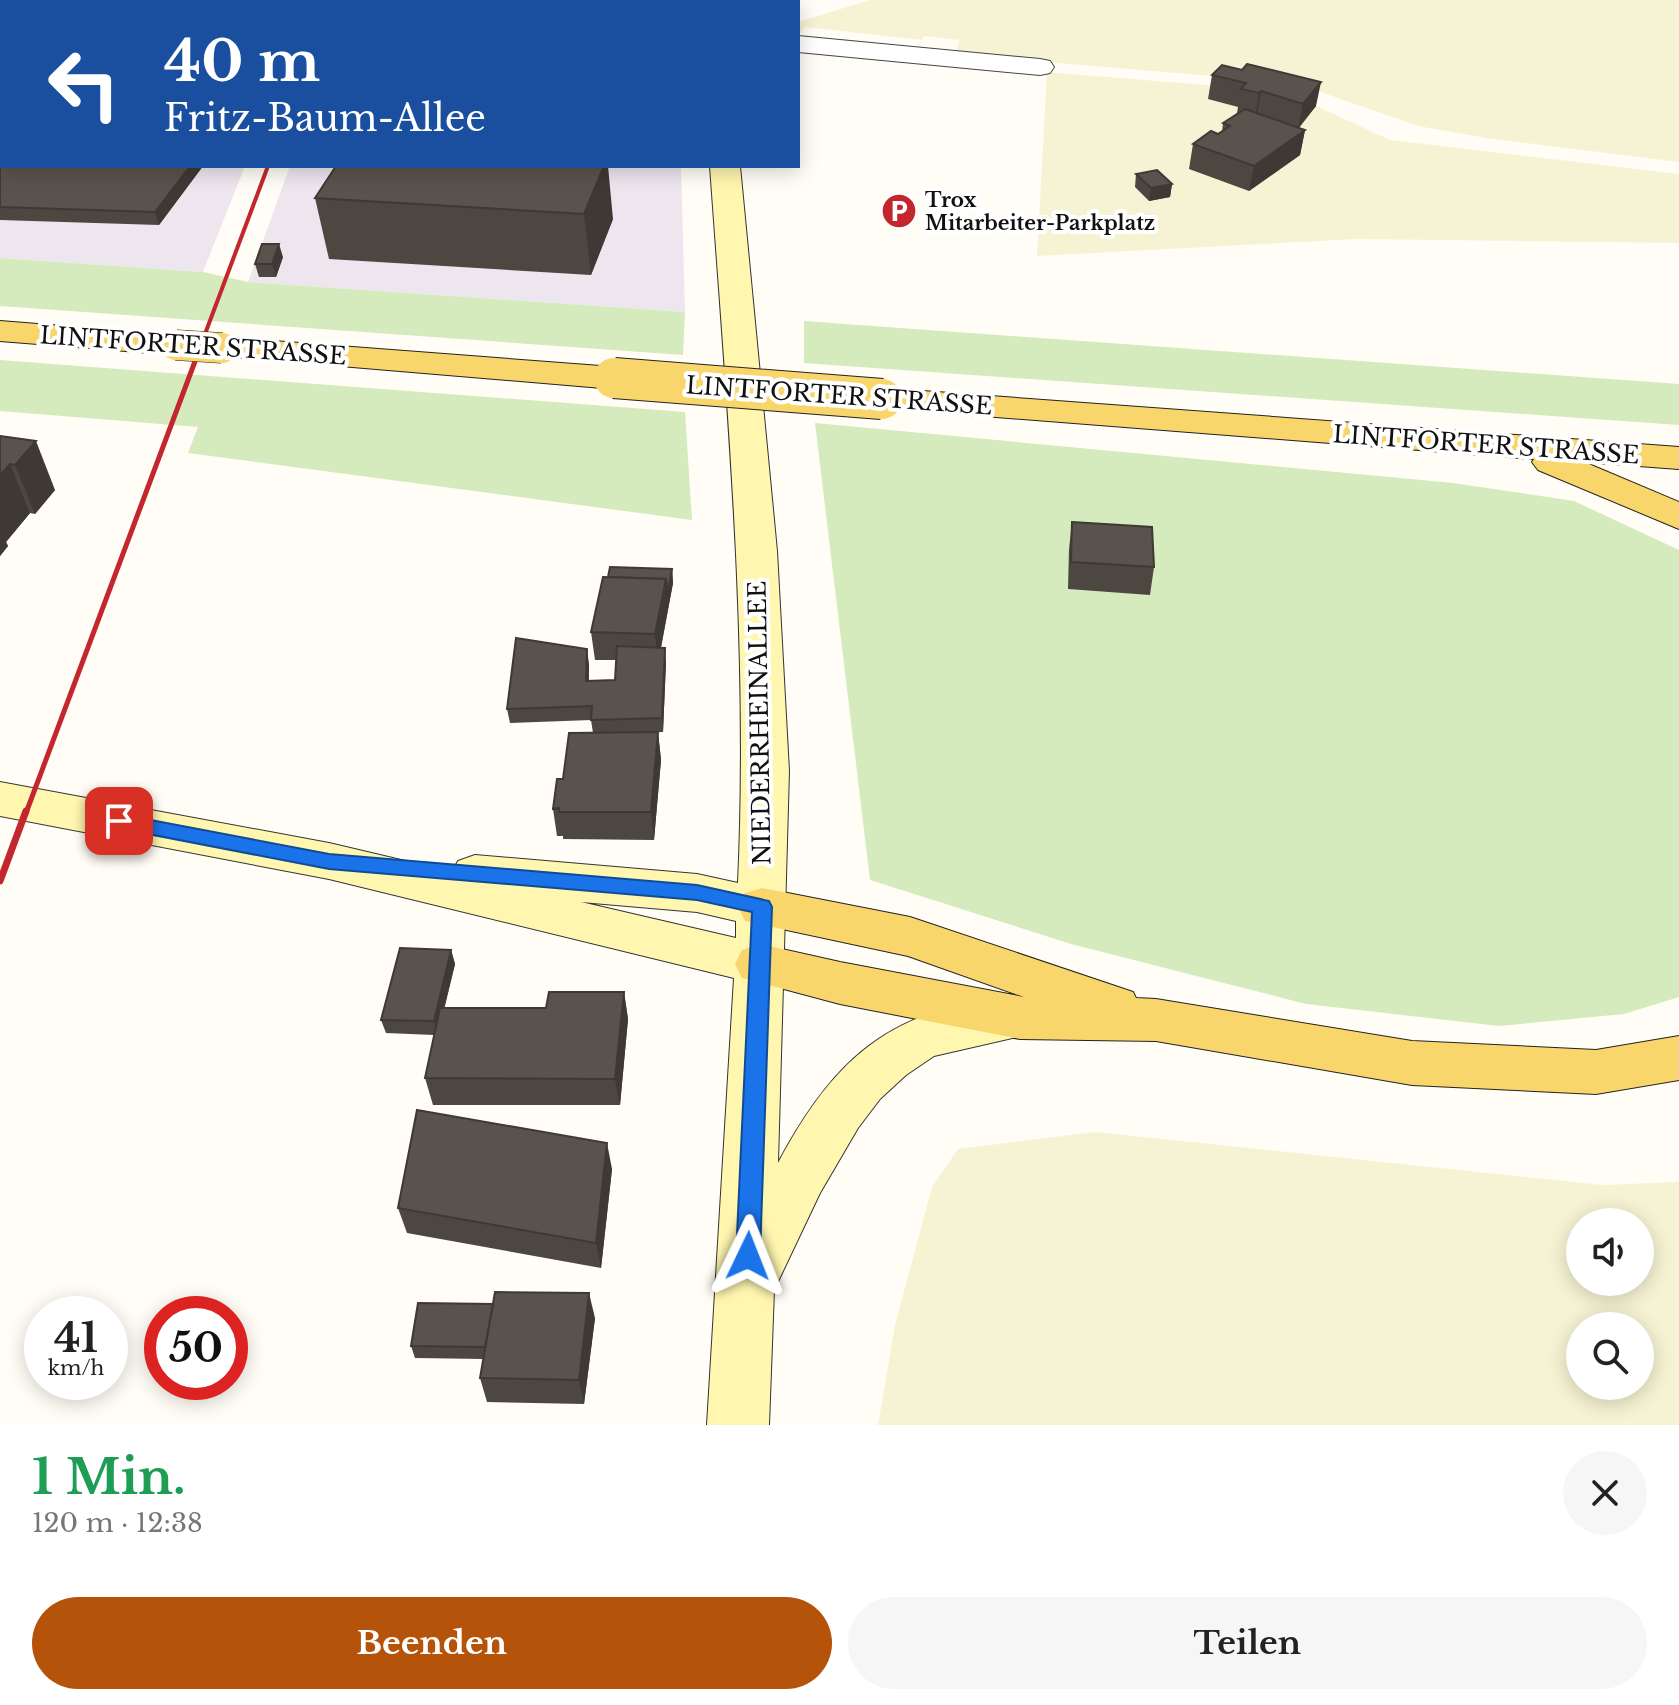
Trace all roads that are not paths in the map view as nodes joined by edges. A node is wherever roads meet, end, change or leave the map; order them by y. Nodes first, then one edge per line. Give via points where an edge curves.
1 (800, 44) edge
2 (1040, 67) dead end
3 (725, 168) edge
4 (0, 331) edge
5 (1512, 448) junction
6 (1679, 458) edge
7 (1679, 517) edge
8 (0, 799) edge
9 (329, 861) junction
10 (762, 907) junction
11 (760, 964) junction
12 (1020, 1018) junction
13 (1156, 1020) junction
14 (1679, 1058) edge
15 (746, 1284) junction
16 (738, 1425) edge

1 - 2 street
3 - 10 main road, NIEDERRHEINALLEE via 757,551 766,771
4 - 5 main road, LINTFORTER STRASSE, bridge
5 - 6 main road, LINTFORTER STRASSE
5 - 7 main road
8 - 9 main road
9 - 10 main road via 697,893
9 - 11 main road
10 - 11 main road, NIEDERRHEINALLEE
10 - 13 main road via 910,937
11 - 12 main road
11 - 15 main road, NIEDERRHEINALLEE
12 - 13 main road
12 - 15 main road via 957,1026 916,1041 880,1064 837,1111
13 - 14 main road via 1412,1063 1596,1072
15 - 16 main road, NIEDERRHEINALLEE

